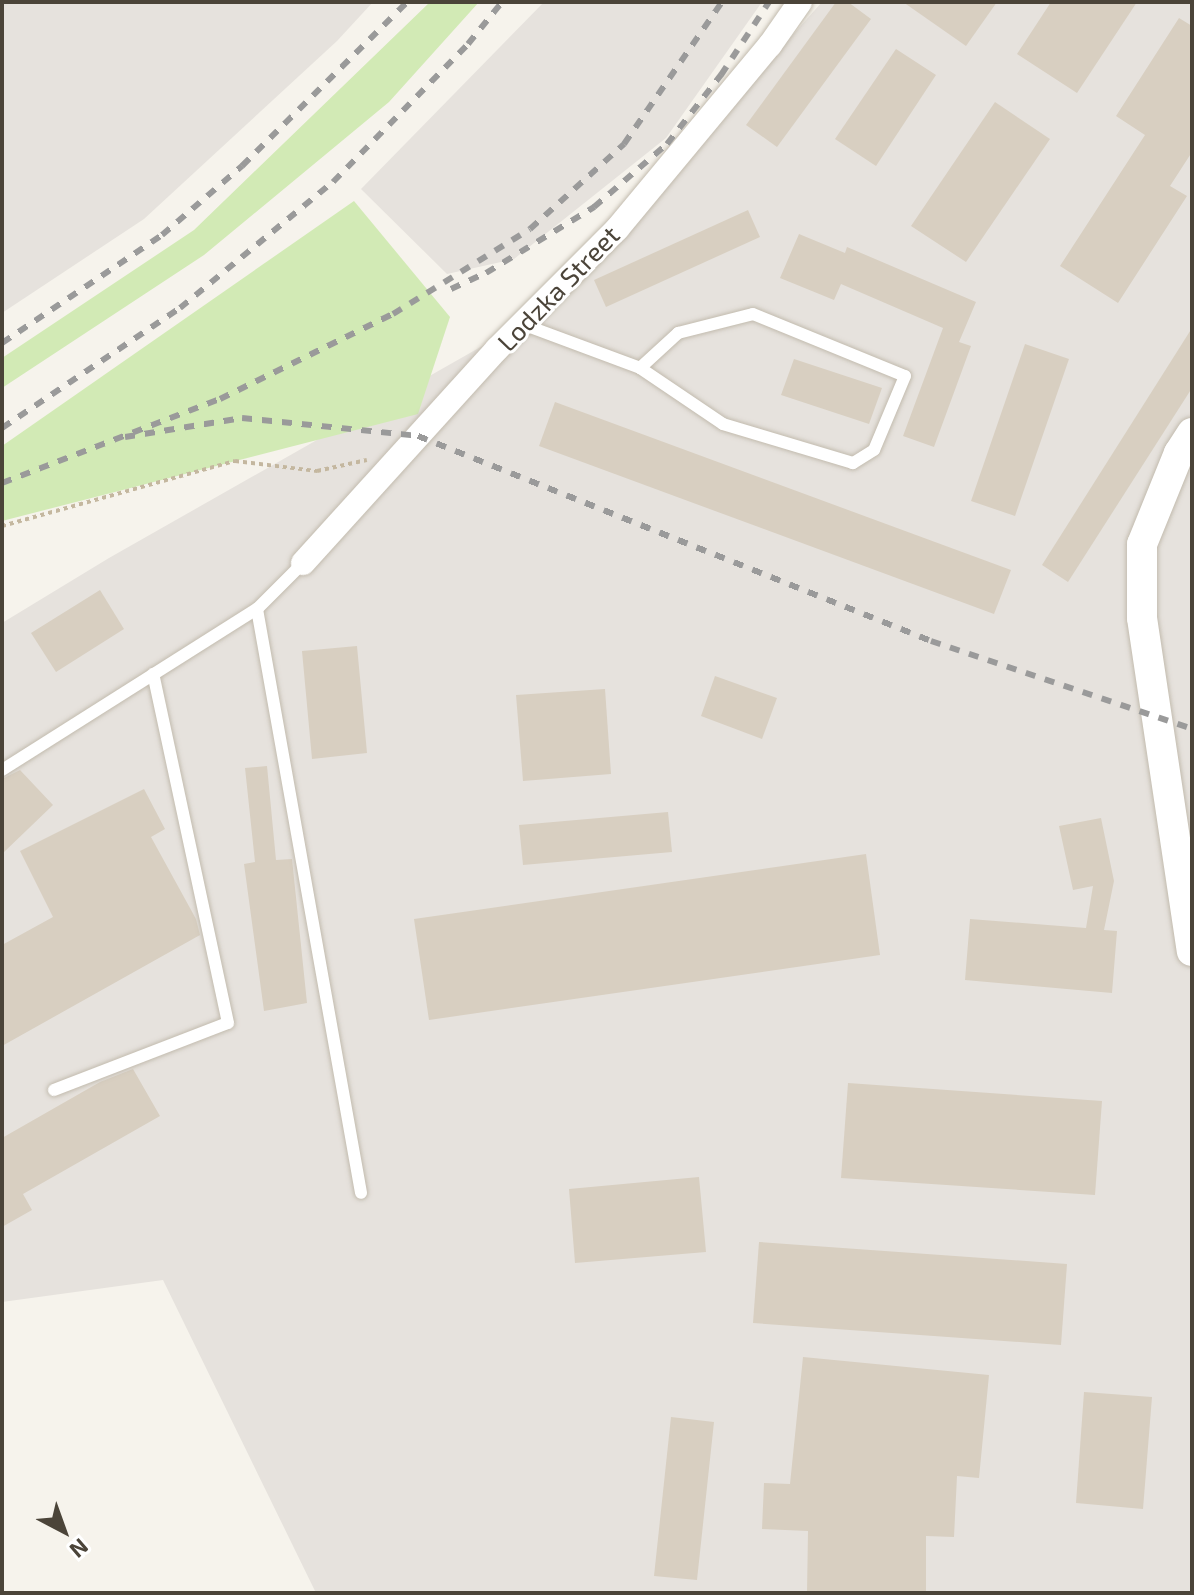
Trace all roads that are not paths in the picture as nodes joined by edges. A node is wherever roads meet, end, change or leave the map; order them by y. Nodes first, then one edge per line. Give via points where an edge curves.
1 (800, 2) edge
2 (522, 324) junction
3 (640, 368) junction
4 (1192, 433) edge
5 (303, 563) joint
6 (257, 609) junction
7 (153, 674) junction
8 (2, 770) edge
9 (1192, 951) edge
10 (54, 1090) dead end
11 (361, 1193) dead end

1 - 2 street, Lodzka Street via 617,229
2 - 3 lane
2 - 5 street, Lodzka Street
3 - 3 lane via 678,333 753,314 905,376 874,450 853,463 723,424
4 - 9 street via 1142,544 1142,618
5 - 6 lane
6 - 7 lane
6 - 11 lane
7 - 8 lane
7 - 10 lane via 228,1023

